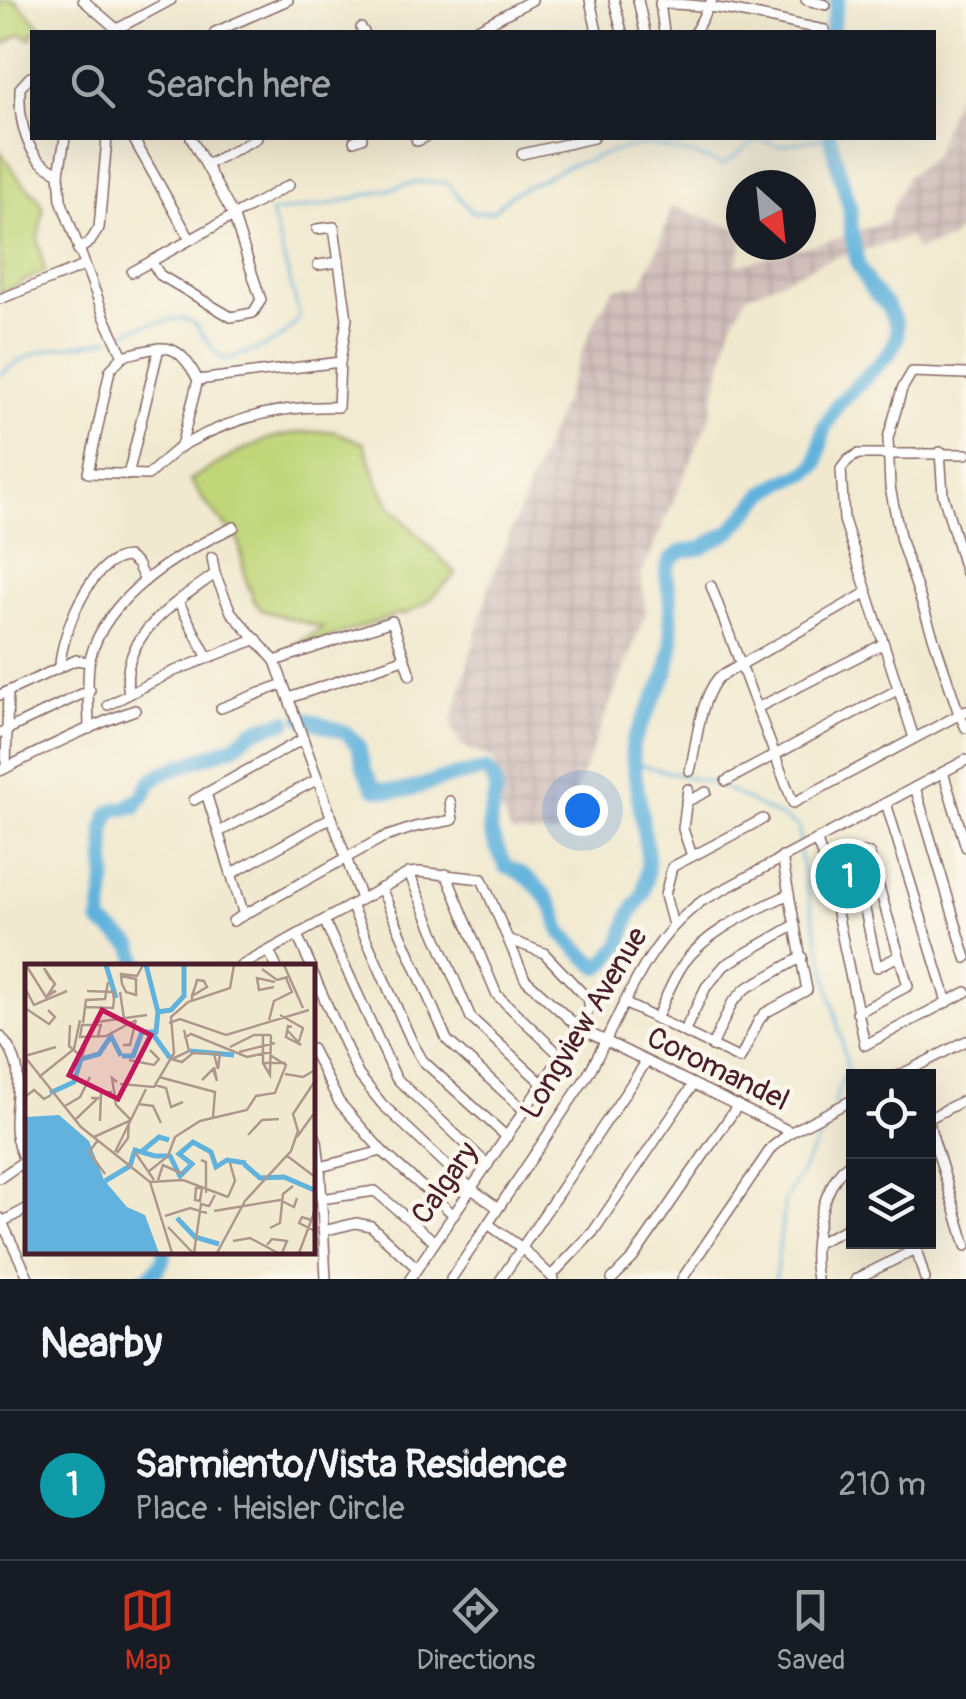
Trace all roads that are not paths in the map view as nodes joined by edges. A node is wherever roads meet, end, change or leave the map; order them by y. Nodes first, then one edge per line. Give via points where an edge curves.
1 (83, 0) edge
2 (171, 0) edge
3 (288, 0) edge
4 (532, 0) edge
5 (590, 0) edge
6 (614, 0) edge
7 (638, 0) edge
8 (806, 0) edge
9 (276, 2) edge
10 (660, 2) edge
11 (710, 4) edge
12 (826, 4) dead end
13 (118, 30) edge
14 (121, 30) edge
15 (219, 30) edge
16 (476, 30) edge
17 (597, 30) edge
18 (622, 30) edge
19 (645, 30) edge
20 (664, 30) edge
21 (696, 30) edge
22 (825, 30) edge
23 (30, 77) edge
24 (65, 140) edge
25 (107, 140) edge
26 (134, 140) edge
27 (192, 140) edge
28 (252, 140) edge
29 (583, 140) edge
30 (522, 154) dead end
31 (206, 165) junction
32 (58, 173) junction
33 (290, 185) dead end
34 (233, 215) junction
35 (317, 230) dead end
36 (190, 239) junction
37 (78, 250) junction
38 (151, 261) junction
39 (339, 262) junction
40 (318, 265) dead end
41 (84, 266) junction
42 (132, 272) dead end
43 (0, 299) edge
44 (159, 348) junction
45 (124, 356) junction
46 (340, 362) junction
47 (966, 374) edge
48 (198, 380) junction
49 (182, 446) junction
50 (888, 452) junction
51 (940, 452) junction
52 (966, 454) edge
53 (128, 475) junction
54 (234, 527) dead end
55 (212, 557) dead end
56 (966, 573) edge
57 (215, 574) junction
58 (145, 581) junction
59 (710, 586) dead end
60 (866, 593) junction
61 (178, 601) junction
62 (256, 639) junction
63 (883, 644) junction
64 (208, 658) junction
65 (404, 658) junction
66 (275, 661) junction
67 (89, 662) junction
68 (740, 664) junction
69 (60, 666) junction
70 (410, 675) dead end
71 (284, 684) junction
72 (899, 689) junction
73 (90, 690) junction
74 (4, 693) edge
75 (129, 694) junction
76 (289, 698) junction
77 (108, 705) dead end
78 (221, 708) dead end
79 (757, 708) junction
80 (135, 710) dead end
81 (963, 713) edge
82 (966, 728) edge
83 (89, 729) junction
84 (4, 731) edge
85 (914, 738) junction
86 (304, 740) junction
87 (774, 756) junction
88 (966, 760) edge
89 (3, 769) edge
90 (690, 771) dead end
91 (944, 772) junction
92 (318, 779) junction
93 (726, 781) dead end
94 (688, 788) dead end
95 (914, 788) junction
96 (706, 792) dead end
97 (206, 793) junction
98 (194, 800) dead end
99 (450, 801) dead end
100 (686, 802) junction
101 (886, 803) junction
102 (332, 817) junction
103 (762, 819) dead end
104 (219, 832) junction
105 (816, 840) junction
106 (966, 848) edge
107 (692, 856) junction
108 (782, 857) junction
109 (346, 858) junction
110 (828, 870) junction
111 (408, 873) junction
112 (231, 874) junction
113 (446, 874) junction
114 (876, 879) junction
115 (381, 888) junction
116 (788, 894) junction
117 (362, 899) junction
118 (351, 905) junction
119 (244, 915) junction
120 (324, 920) junction
121 (233, 921) dead end
122 (673, 925) junction
123 (795, 925) junction
124 (297, 935) junction
125 (507, 938) junction
126 (269, 951) junction
127 (899, 956) junction
128 (802, 957) junction
129 (966, 958) edge
130 (245, 964) edge
131 (275, 964) edge
132 (310, 964) edge
133 (315, 976) edge
134 (966, 992) edge
135 (948, 1002) junction
136 (624, 1003) junction
137 (858, 1012) junction
138 (656, 1019) junction
139 (579, 1028) junction
140 (684, 1032) junction
141 (0, 1036) edge
142 (607, 1041) junction
143 (966, 1041) edge
144 (712, 1046) junction
145 (315, 1054) edge
146 (562, 1056) junction
147 (646, 1062) junction
148 (912, 1069) edge
149 (543, 1084) junction
150 (693, 1085) junction
151 (966, 1099) edge
152 (846, 1104) edge
153 (738, 1105) junction
154 (525, 1111) junction
155 (936, 1116) edge
156 (790, 1132) junction
157 (315, 1136) edge
158 (507, 1137) junction
159 (936, 1147) edge
160 (382, 1152) junction
161 (25, 1162) edge
162 (488, 1165) junction
163 (846, 1165) edge
164 (25, 1166) edge
165 (320, 1167) junction
166 (0, 1178) edge
167 (472, 1189) junction
168 (321, 1199) junction
169 (498, 1208) junction
170 (25, 1209) edge
171 (454, 1215) junction
172 (1, 1220) edge
173 (488, 1224) junction
174 (846, 1229) edge
175 (324, 1231) junction
176 (435, 1242) junction
177 (817, 1243) junction
178 (966, 1246) edge
179 (522, 1248) junction
180 (908, 1249) edge
181 (916, 1249) edge
182 (417, 1268) junction
183 (553, 1278) edge
184 (29, 1279) edge
185 (326, 1279) edge
186 (410, 1279) edge
187 (450, 1279) edge
188 (501, 1279) edge
189 (612, 1279) edge
190 (682, 1279) edge
191 (817, 1279) edge
192 (856, 1279) edge
193 (925, 1279) edge

1 - 13 street
2 - 14 street
3 - 9 street
4 - 16 street
5 - 17 street
6 - 18 street
7 - 19 street
8 - 12 street
9 - 15 street
10 - 11 street
10 - 20 street
11 - 21 street
11 - 22 street
23 - 32 street via 20,88 20,114 39,160
24 - 32 street
25 - 37 street via 100,228
26 - 36 street
27 - 31 street
28 - 31 street
29 - 30 street
31 - 34 street
32 - 37 street
33 - 34 street
34 - 36 street
34 - 38 street via 261,300 252,313 231,317 160,275
35 - 39 street via 334,226
36 - 38 street
37 - 41 street
38 - 42 street
39 - 40 street
39 - 46 street via 347,319
41 - 43 street
41 - 45 street
44 - 45 street
44 - 48 street via 187,359
44 - 53 street
45 - 53 street via 110,370 88,472
46 - 48 street
46 - 49 street via 338,407 246,417
47 - 50 street via 908,375
48 - 49 street
49 - 53 street via 148,475
50 - 51 street
50 - 60 street via 858,454 841,469 844,520
50 - 81 street via 902,541
51 - 52 street
51 - 56 street via 943,495
54 - 58 street
55 - 57 street
57 - 61 street
57 - 62 street via 231,612
58 - 67 street via 120,602
58 - 69 street via 128,558 103,570 68,624
59 - 68 street
60 - 63 street
60 - 68 street
61 - 64 street
61 - 75 street via 134,646
62 - 64 street
62 - 66 street
63 - 72 street
63 - 79 street
64 - 75 street
65 - 66 street via 392,621
65 - 70 street
65 - 76 street
66 - 71 street
67 - 69 street
67 - 73 street
68 - 79 street
68 - 90 street via 711,686
69 - 74 street
71 - 76 street
71 - 78 street
72 - 85 street
72 - 87 street
73 - 83 street
73 - 84 street
74 - 84 street
75 - 77 street
76 - 86 street
79 - 87 street
80 - 83 street
81 - 82 street
81 - 85 street
83 - 89 street
84 - 89 street
85 - 87 street via 793,803
86 - 92 street
86 - 97 street
87 - 93 street
88 - 91 street, Longview Avenue
91 - 95 street, Longview Avenue
91 - 106 street
92 - 102 street
92 - 104 street
94 - 100 street
95 - 101 street, Longview Avenue
95 - 129 street
96 - 100 street
97 - 98 street
97 - 104 street
99 - 109 street via 453,820 382,838
100 - 107 street via 683,829
101 - 105 street, Longview Avenue
101 - 135 street
102 - 109 street
102 - 112 street
103 - 107 street
104 - 112 street
105 - 108 street, Longview Avenue
105 - 110 street
107 - 122 street via 669,872 665,896
108 - 116 street
108 - 122 street, Longview Avenue via 702,900
109 - 117 street
109 - 119 street
110 - 114 street via 861,852 869,854
110 - 137 street
111 - 113 street, Coromandel
111 - 115 street
111 - 149 street via 471,1018
112 - 119 street
113 - 125 street, Coromandel via 482,879
113 - 146 street via 497,995
114 - 127 street
114 - 127 street via 860,886 877,967
115 - 117 street
115 - 154 street via 447,1040
116 - 123 street
116 - 138 street via 696,949
117 - 118 street
118 - 120 street
118 - 158 street via 423,1061
119 - 121 street
120 - 124 street
120 - 162 street via 396,1078
122 - 136 street, Longview Avenue
123 - 128 street
123 - 140 street via 726,965 706,987
124 - 126 street
124 - 132 street
125 - 139 street, Coromandel via 525,979
125 - 139 street via 544,953 588,999
126 - 130 street
126 - 131 street
127 - 137 street via 908,986
128 - 144 street via 745,990
128 - 144 street via 807,990 765,1013 740,1060
133 - 167 street via 358,1074
134 - 135 street
135 - 137 street via 865,1045
136 - 138 street
136 - 142 street, Longview Avenue
138 - 140 street
139 - 142 street, Coromandel
139 - 146 street, Calgary
140 - 144 street
141 - 161 street via 19,1071 15,1123
142 - 147 street, Coromandel
142 - 169 street, Longview Avenue
143 - 148 street
145 - 160 street via 340,1102
146 - 149 street, Calgary
147 - 150 street, Coromandel
147 - 179 street
149 - 154 street, Calgary
150 - 153 street, Coromandel
150 - 183 street
151 - 155 street
152 - 156 street
153 - 156 street, Coromandel
153 - 189 street
154 - 158 street, Calgary
156 - 190 street via 772,1147
157 - 165 street
158 - 162 street, Calgary
159 - 178 street
160 - 165 street
160 - 171 street
162 - 167 street, Calgary
163 - 177 street via 822,1203
164 - 166 street
165 - 168 street
167 - 169 street
167 - 171 street, Calgary
168 - 175 street
168 - 176 street via 375,1191
169 - 173 street, Longview Avenue
170 - 172 street
171 - 176 street, Calgary
172 - 184 street
173 - 179 street
173 - 187 street, Longview Avenue
174 - 177 street
175 - 182 street via 371,1226
175 - 185 street
176 - 182 street, Calgary
177 - 191 street
179 - 183 street
179 - 188 street
180 - 192 street
181 - 193 street
182 - 186 street, Calgary

